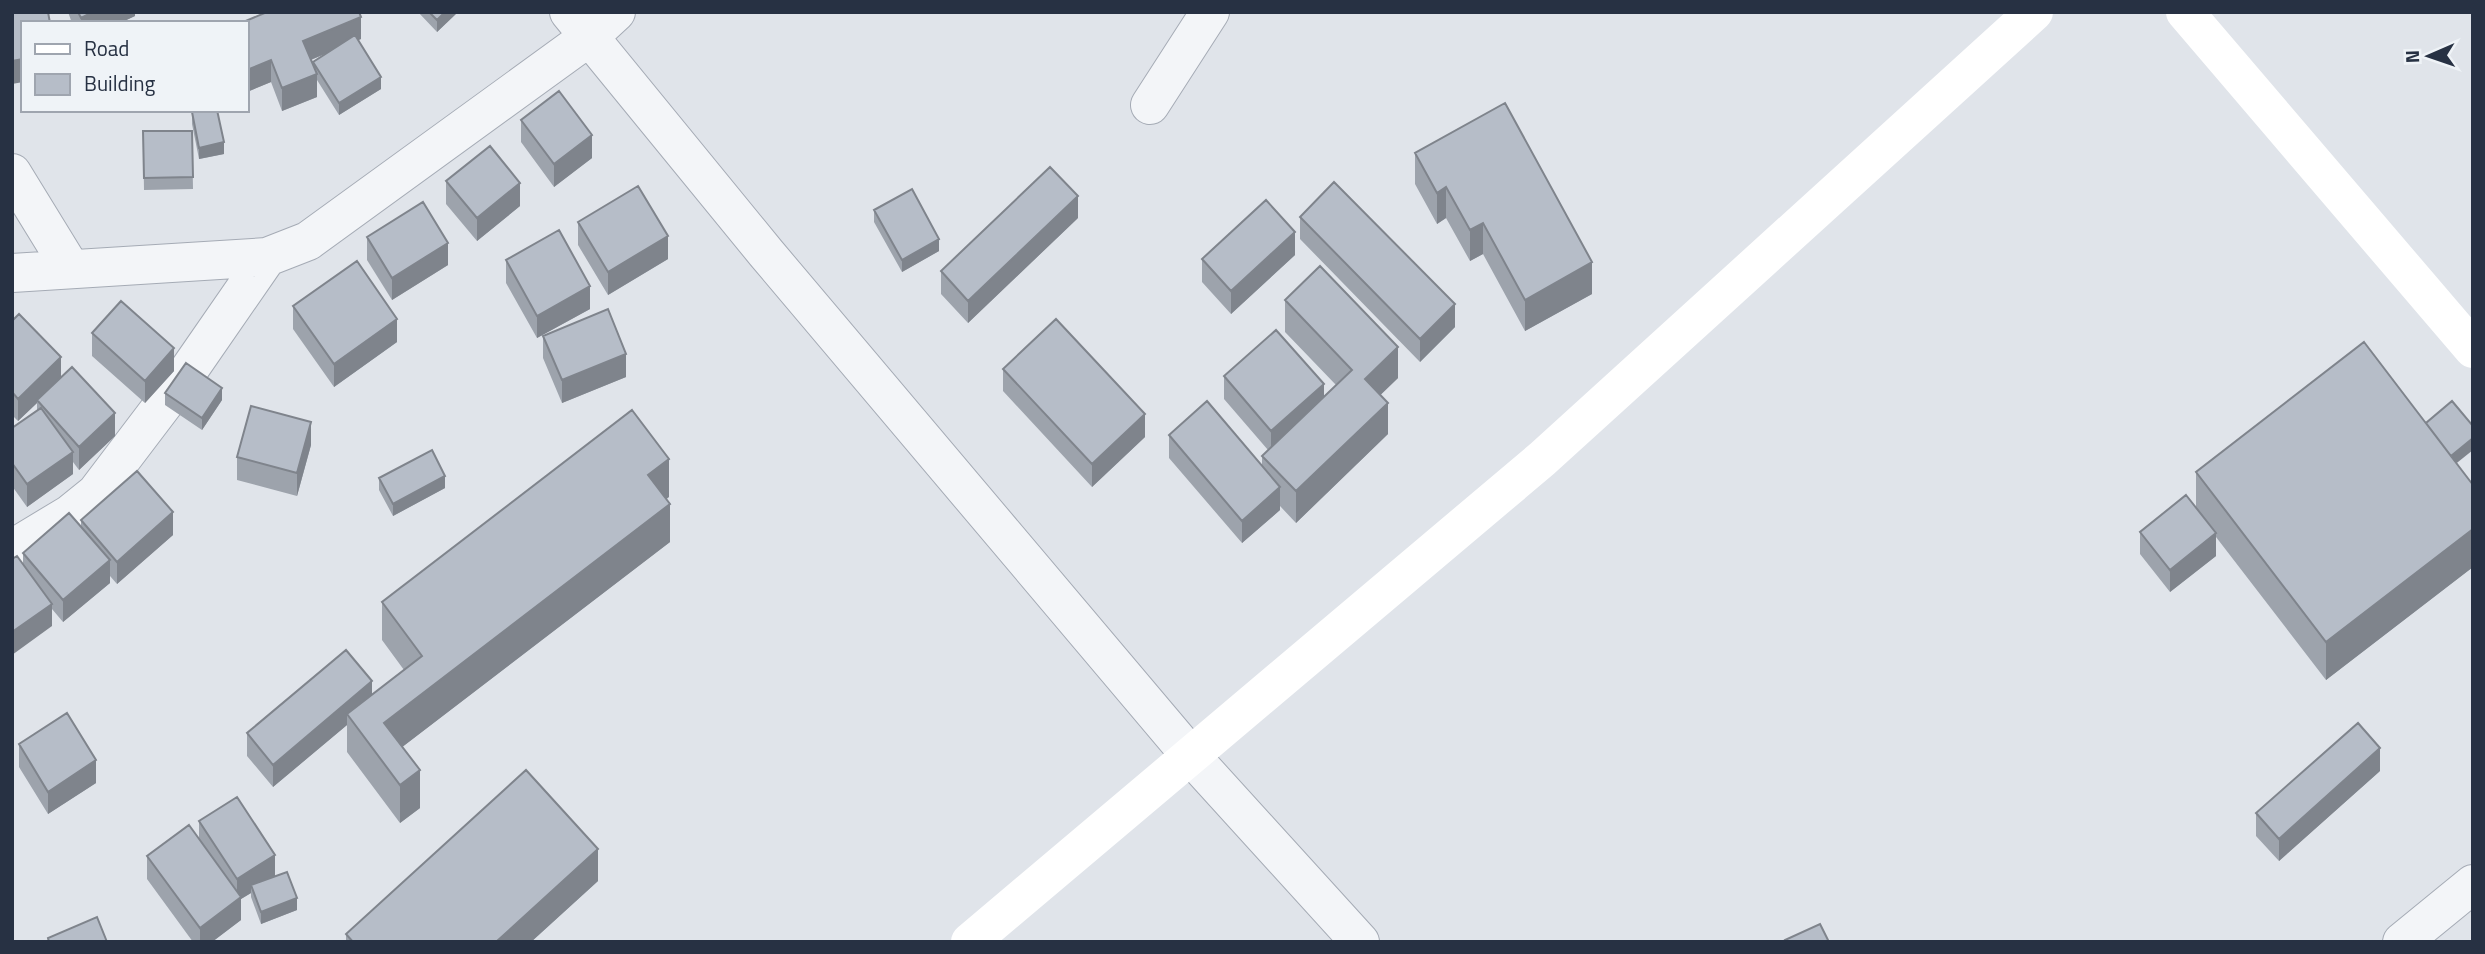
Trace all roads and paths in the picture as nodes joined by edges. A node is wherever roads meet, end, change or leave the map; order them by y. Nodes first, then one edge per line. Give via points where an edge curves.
1 (1210, 12) edge
2 (2034, 12) edge
3 (2185, 12) edge
4 (591, 20) edge
5 (1150, 105) dead end
6 (12, 173) edge
7 (267, 257) junction
8 (71, 270) junction
9 (12, 273) edge
10 (2473, 349) edge
11 (12, 549) edge
12 (1190, 755) junction
13 (2473, 884) edge
14 (970, 942) edge
15 (1360, 942) edge
16 (2402, 942) edge

1 - 5 street
2 - 12 main road via 1542,459
3 - 10 main road
4 - 7 street via 308,241
4 - 12 street via 775,263
6 - 8 street
7 - 8 street
7 - 11 street via 96,493
8 - 9 street
12 - 14 main road
12 - 15 street
13 - 16 street

